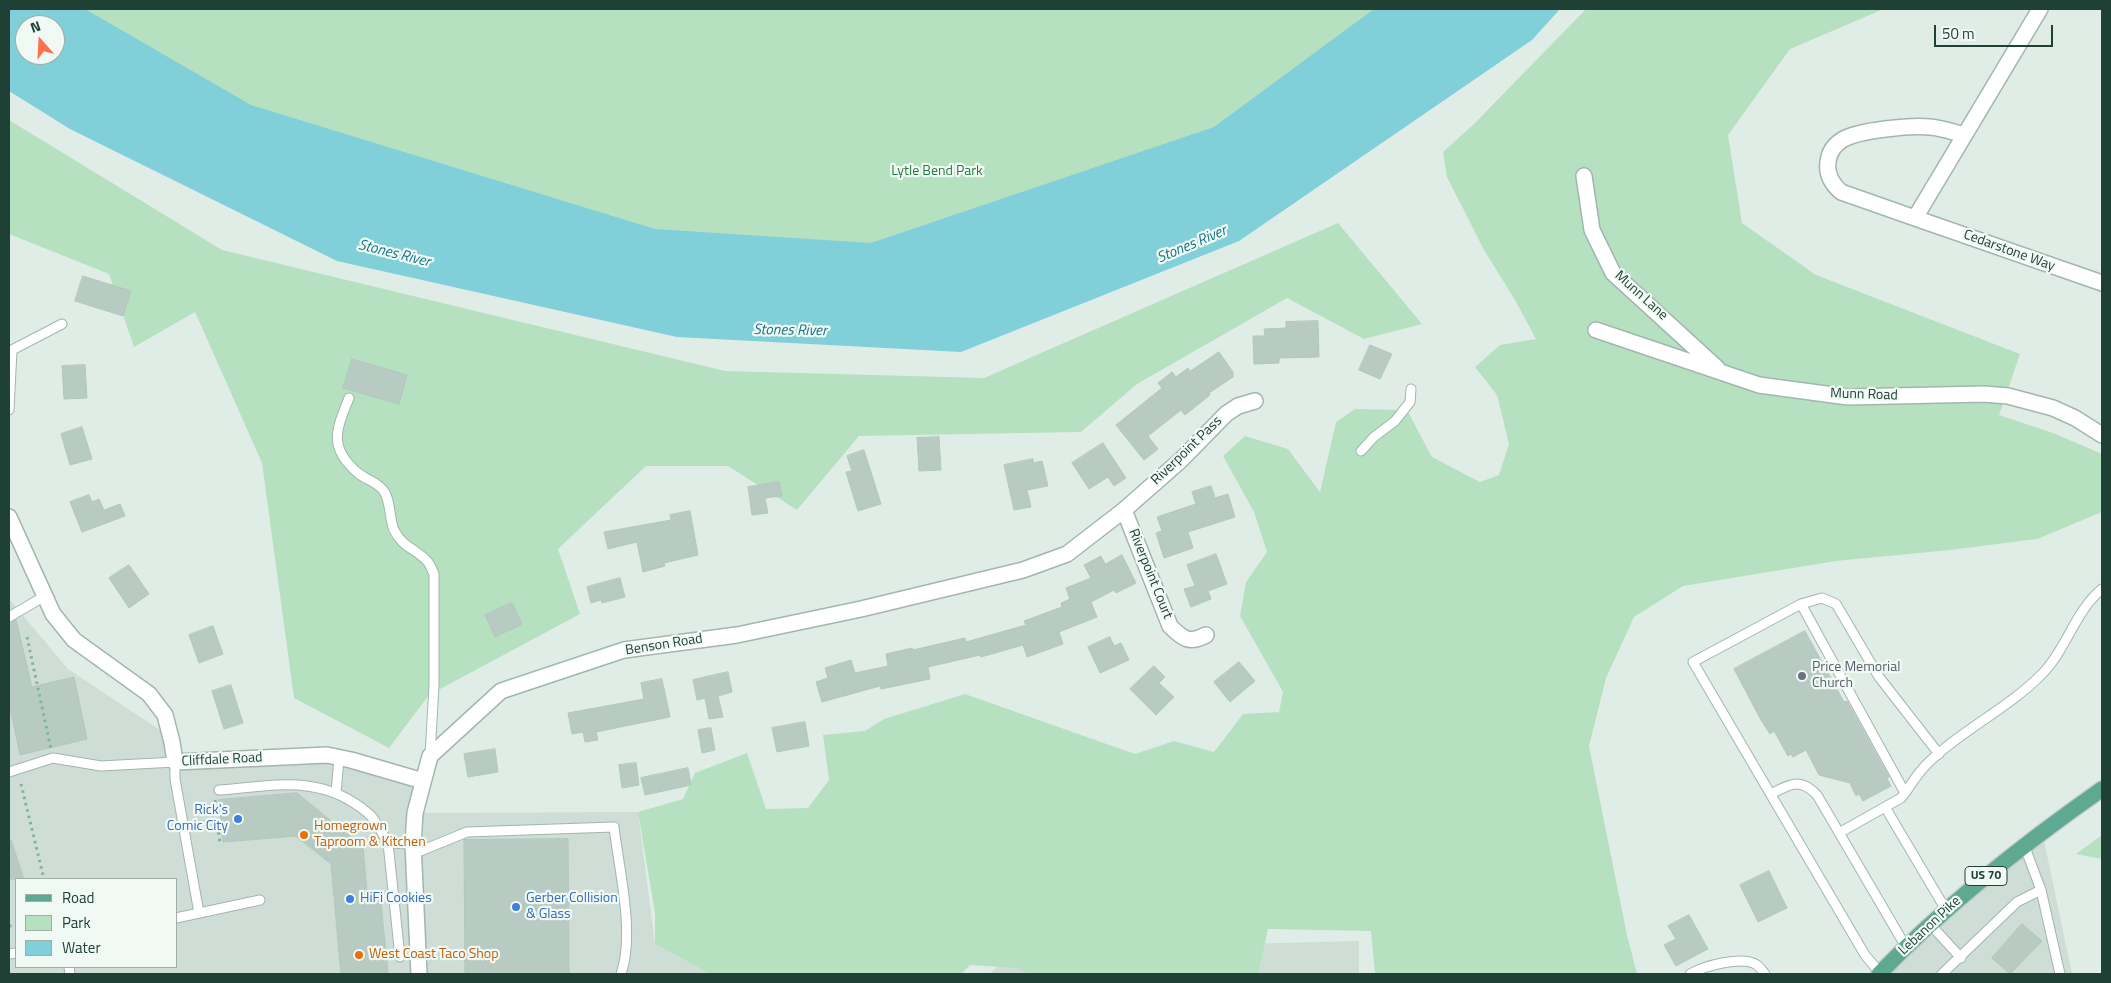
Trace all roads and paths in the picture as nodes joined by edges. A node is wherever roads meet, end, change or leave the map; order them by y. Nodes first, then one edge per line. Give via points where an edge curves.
1 (2040, 9) edge
2 (1964, 135) junction
3 (1584, 176) dead end
4 (1915, 218) junction
5 (2102, 283) edge
6 (62, 324) dead end
7 (1596, 330) dead end
8 (1720, 370) junction
9 (1411, 389) dead end
10 (349, 398) dead end
11 (1255, 402) dead end
12 (9, 410) edge
13 (2102, 435) edge
14 (1361, 451) dead end
15 (1124, 510) junction
16 (9, 517) edge
17 (2102, 589) edge
18 (45, 596) junction
19 (1801, 604) junction
20 (9, 617) edge
21 (1206, 635) dead end
22 (27, 637) dead end
23 (52, 752) dead end
24 (1939, 754) junction
25 (430, 756) junction
26 (339, 758) junction
27 (175, 762) junction
28 (9, 772) edge
29 (424, 781) junction
30 (20, 784) dead end
31 (219, 790) dead end
32 (2102, 790) edge
33 (1905, 792) junction
34 (336, 793) junction
35 (1771, 794) junction
36 (215, 804) dead end
37 (1885, 808) junction
38 (1839, 832) junction
39 (388, 843) junction
40 (220, 844) dead end
41 (2024, 845) junction
42 (413, 849) junction
43 (44, 878) edge
44 (2041, 890) junction
45 (260, 900) dead end
46 (1946, 910) junction
47 (198, 913) junction
48 (178, 918) edge
49 (1930, 924) junction
50 (1906, 947) junction
51 (400, 957) dead end
52 (1960, 958) junction
53 (420, 974) edge
54 (621, 974) edge
55 (1690, 974) edge
56 (1765, 974) edge
57 (1880, 974) edge
58 (1942, 974) edge
59 (2060, 974) edge

1 - 2 street
2 - 4 street
2 - 4 street, Cedarstone Way via 1931,127 1903,127 1849,137 1832,150 1828,171 1831,182 1842,192
3 - 8 street, Munn Lane via 1592,230 1613,273
4 - 5 street, Cedarstone Way
6 - 12 lane via 12,350
7 - 8 street, Munn Road
8 - 13 street, Munn Road via 1759,385 1848,397 2008,396 2053,408
9 - 14 lane via 1410,402 1395,421
10 - 25 lane via 336,438 344,458 358,474 376,482 384,491 394,530 403,543 428,561 434,574
11 - 15 street, Riverpoint Pass via 1238,406 1226,414 1181,460
15 - 21 street, Riverpoint Court via 1170,626 1190,640
15 - 25 street, Benson Road via 1067,554 1022,570 737,635 624,650 501,691
16 - 18 street, Cliffdale Road
17 - 24 lane via 2087,603 2044,672
18 - 20 lane
18 - 27 street, Cliffdale Road via 53,614 74,640 149,694 165,715
19 - 24 lane via 1822,598 1836,604 1879,677
19 - 33 lane
19 - 35 lane via 1693,662
22 - 23 path
24 - 33 lane via 1919,772
25 - 29 street
26 - 27 street, Cliffdale Road via 327,755
26 - 29 street, Cliffdale Road
26 - 34 lane
27 - 28 lane via 101,766 53,758
27 - 47 lane
29 - 42 street via 414,813
30 - 43 path
31 - 34 lane via 297,784
32 - 41 main road, Lebanon Pike / US 70
33 - 37 lane
34 - 39 lane via 370,815
35 - 38 lane via 1788,785 1803,784 1817,795
35 - 57 lane via 1865,955
36 - 40 path
37 - 38 lane
37 - 46 lane
38 - 50 lane
39 - 42 lane
39 - 51 lane
41 - 44 lane
41 - 46 main road, Lebanon Pike / US 70
42 - 53 street
42 - 54 lane via 467,832 614,827 627,927
44 - 52 lane via 2017,902
44 - 59 lane
45 - 47 lane
46 - 49 main road, Lebanon Pike / US 70
47 - 48 lane
49 - 50 main road, Lebanon Pike / US 70
49 - 52 lane
50 - 57 main road, Lebanon Pike / US 70
52 - 58 lane
55 - 56 lane via 1742,960 1757,964

